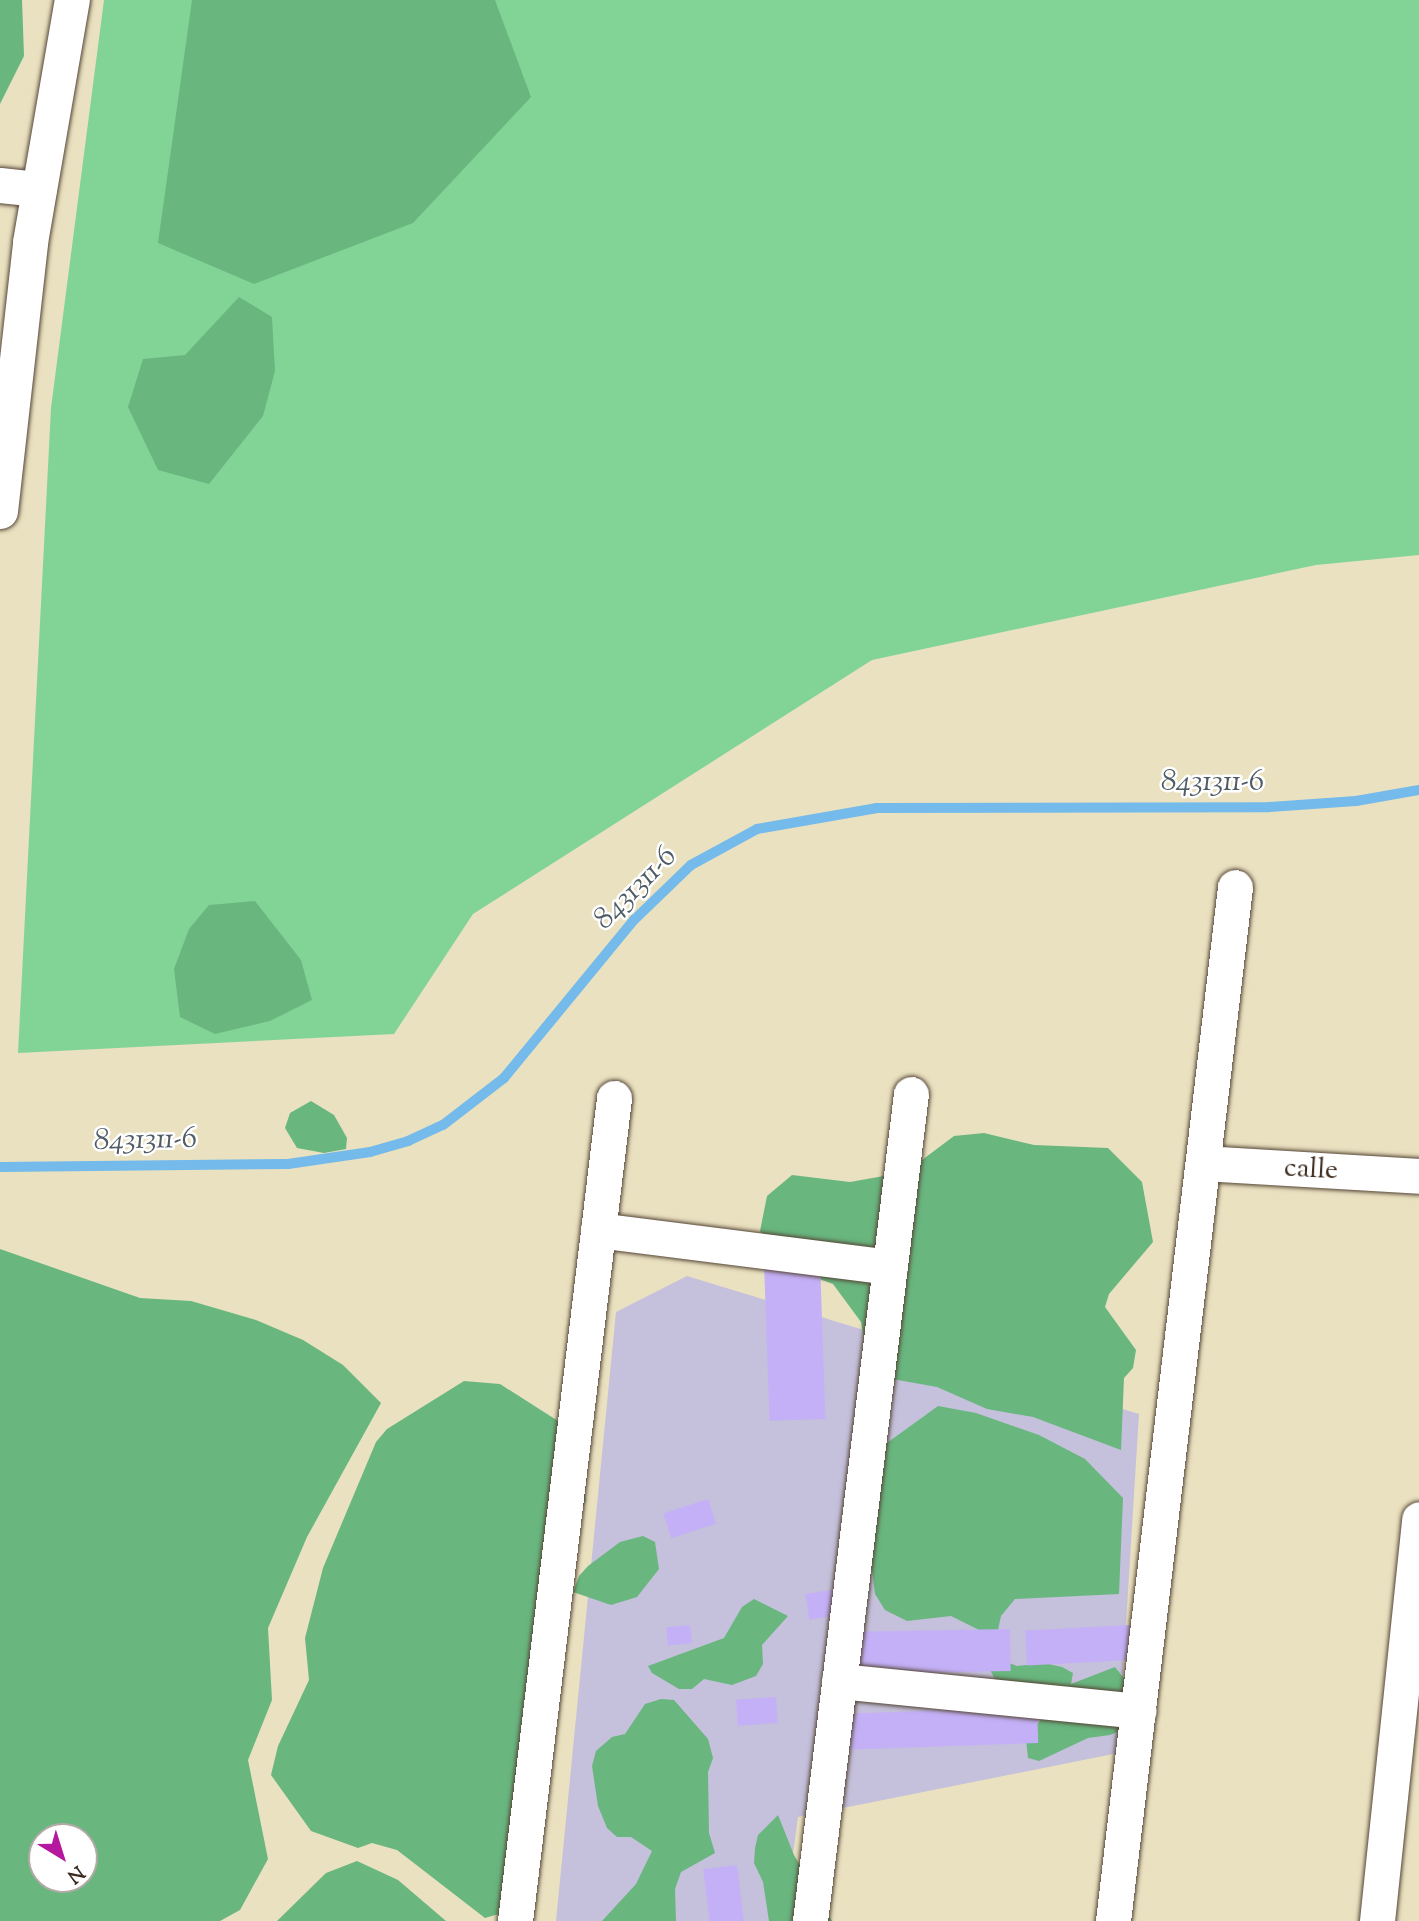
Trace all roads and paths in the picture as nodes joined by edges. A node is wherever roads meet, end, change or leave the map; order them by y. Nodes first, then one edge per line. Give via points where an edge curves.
1 (72, 0) edge
2 (0, 185) edge
3 (39, 189) junction
4 (0, 511) edge
5 (1236, 887) dead end
6 (911, 1094) dead end
7 (614, 1098) dead end
8 (1203, 1163) junction
9 (1419, 1176) edge
10 (598, 1230) junction
11 (890, 1267) junction
12 (1419, 1519) edge
13 (839, 1682) junction
14 (1410, 1701) edge
15 (1138, 1711) junction
16 (515, 1921) edge
17 (810, 1921) edge
18 (1113, 1921) edge
19 (1377, 1921) edge

1 - 3 street
2 - 3 street
3 - 4 street
5 - 8 street
6 - 11 street
7 - 10 street
8 - 9 street, calle
8 - 15 street
10 - 11 street
10 - 16 street
11 - 13 street
12 - 14 street
13 - 15 street
13 - 17 street
14 - 19 street
15 - 18 street

